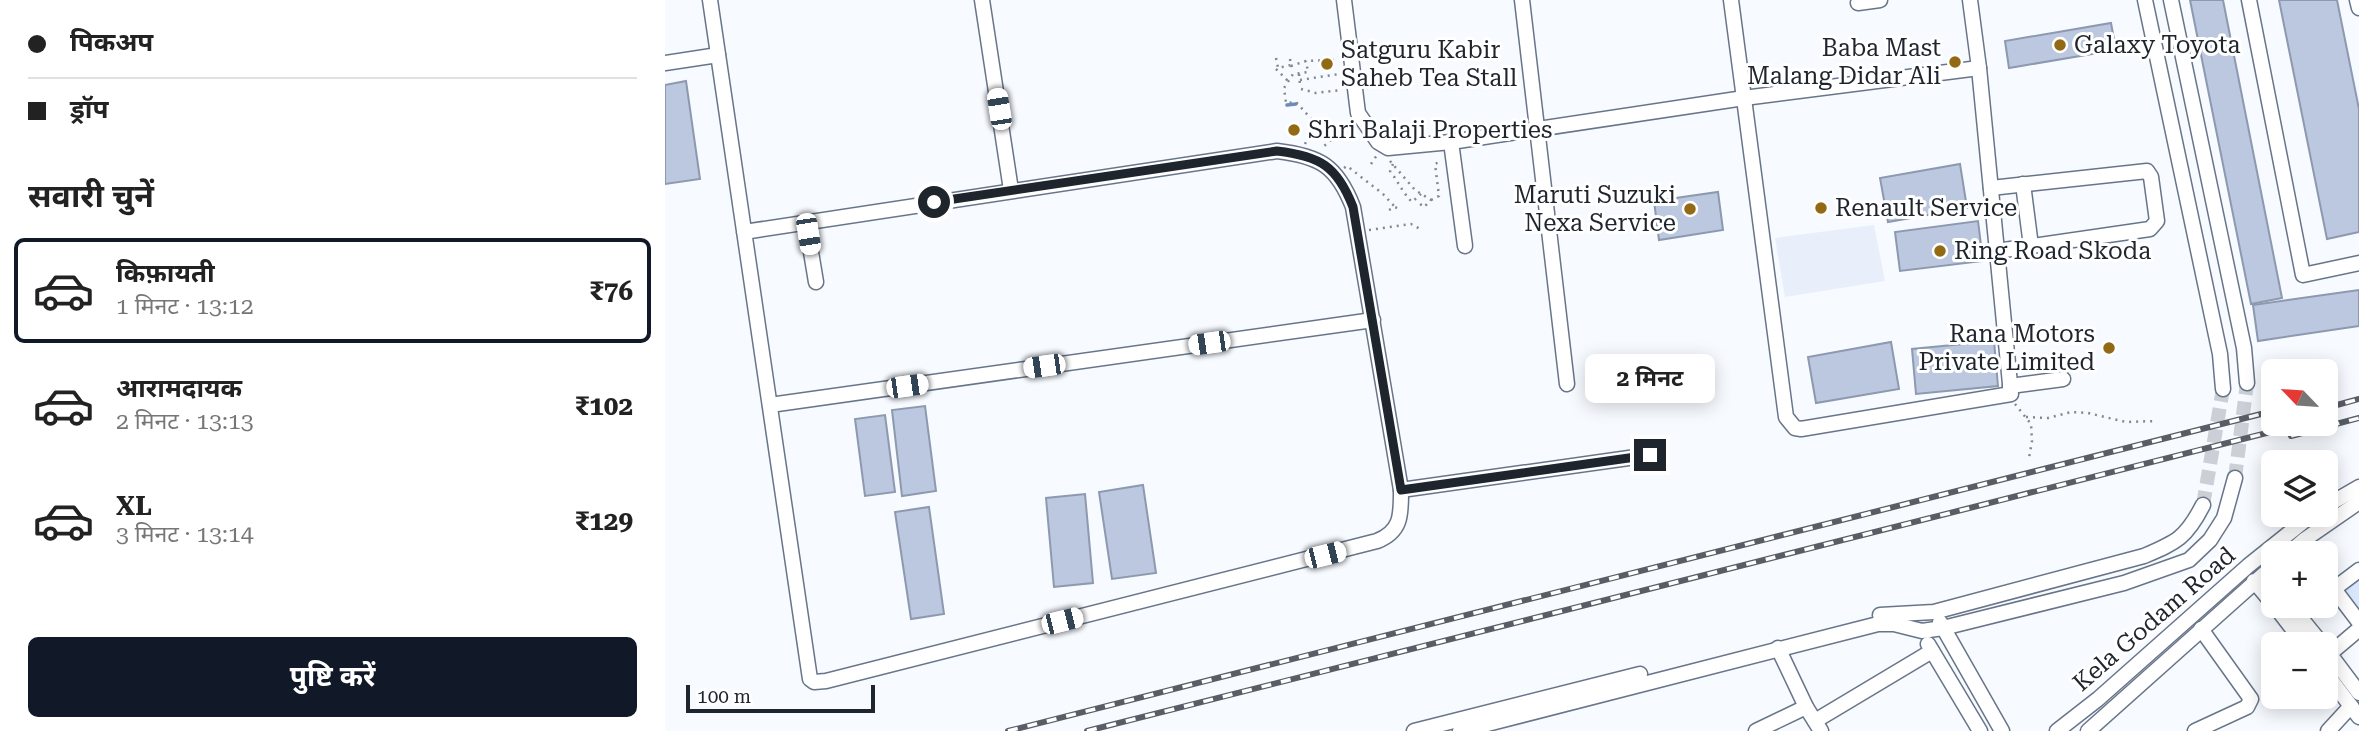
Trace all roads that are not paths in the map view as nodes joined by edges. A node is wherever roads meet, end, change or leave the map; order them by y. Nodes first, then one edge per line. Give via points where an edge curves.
1 (710, 0) edge
2 (982, 0) edge
3 (1344, 0) edge
4 (1523, 0) edge
5 (1731, 0) edge
6 (1880, 0) edge
7 (1970, 0) edge
8 (2145, 0) edge
9 (2171, 0) edge
10 (2249, 0) edge
11 (2357, 0) edge
12 (1859, 3) dead end
13 (2359, 8) edge
14 (718, 55) junction
15 (665, 62) edge
16 (1979, 68) junction
17 (1744, 98) junction
18 (1539, 128) junction
19 (1452, 148) junction
20 (2023, 184) junction
21 (1991, 188) junction
22 (1011, 190) junction
23 (806, 222) junction
24 (744, 232) junction
25 (1465, 246) dead end
26 (2031, 246) junction
27 (1997, 251) junction
28 (2359, 263) edge
29 (816, 282) dead end
30 (1373, 320) junction
31 (2063, 379) dead end
32 (1567, 383) dead end
33 (2247, 383) tunnel mouth
34 (2223, 389) tunnel mouth
35 (2011, 390) junction
36 (770, 405) junction
37 (1650, 455) dead end
38 (2235, 478) tunnel mouth
39 (2359, 487) edge
40 (1401, 490) junction
41 (2338, 499) edge
42 (2359, 502) edge
43 (2203, 505) tunnel mouth
44 (2297, 527) edge
45 (2303, 541) edge
46 (2359, 570) edge
47 (2261, 575) edge
48 (2254, 581) junction
49 (2338, 586) edge
50 (2261, 589) edge
51 (2338, 600) edge
52 (1934, 612) junction
53 (1915, 614) junction
54 (2284, 618) edge
55 (2300, 618) edge
56 (2359, 622) edge
57 (1943, 628) junction
58 (2201, 629) junction
59 (2359, 629) edge
60 (1922, 631) junction
61 (2295, 632) edge
62 (2311, 632) edge
63 (2338, 643) edge
64 (1779, 648) junction
65 (1932, 651) junction
66 (2338, 666) edge
67 (2338, 689) edge
68 (2359, 693) edge
69 (1807, 707) junction
70 (2355, 711) edge
71 (1503, 726) edge
72 (1818, 726) edge
73 (1414, 731) edge
74 (1460, 731) edge
75 (1756, 731) edge
76 (1980, 731) edge
77 (2002, 731) edge
78 (2057, 731) edge
79 (2088, 731) edge
80 (2195, 731) edge
81 (2328, 731) edge

1 - 14 street
2 - 22 street
3 - 19 street via 1361,121 1383,146
4 - 18 street
5 - 17 street
6 - 12 street
7 - 16 street
8 - 34 street via 2220,354
9 - 33 street via 2244,348
10 - 28 street via 2304,275
11 - 13 street
14 - 15 street
14 - 24 street
16 - 17 street
16 - 21 street
17 - 18 street
17 - 35 street via 1790,424 1801,429
18 - 19 street
18 - 32 street
19 - 25 street
20 - 21 street
20 - 26 street
20 - 26 street via 2147,171 2157,221 2154,227
21 - 27 street
22 - 23 street
22 - 30 street via 1277,151 1322,161 1345,187 1353,207
23 - 24 street
23 - 29 street
24 - 36 street
26 - 27 street
27 - 35 street
30 - 36 street
30 - 40 street
31 - 35 street
36 - 40 street via 807,676 814,682 1377,541 1389,537 1397,525
37 - 40 street
38 - 57 street via 2224,518 2189,560 2124,583
39 - 41 street
42 - 45 street
43 - 52 street via 2191,528 2173,544 2144,556
44 - 78 street, Kela Godam Road
46 - 49 street
47 - 48 street, Kela Godam Road
48 - 50 street
48 - 58 street, Kela Godam Road
51 - 56 street
52 - 53 street
52 - 57 street
53 - 60 street
53 - 73 street via 1879,615
54 - 61 street
55 - 62 street
57 - 60 street
57 - 77 street
58 - 79 street, Kela Godam Road
58 - 80 street via 2252,699 2247,707
59 - 63 street
60 - 64 street via 1878,624
60 - 65 street
64 - 69 street
64 - 71 street
65 - 72 street
65 - 76 street
66 - 68 street
67 - 70 street
69 - 72 street
69 - 75 street
70 - 81 street
71 - 74 street

